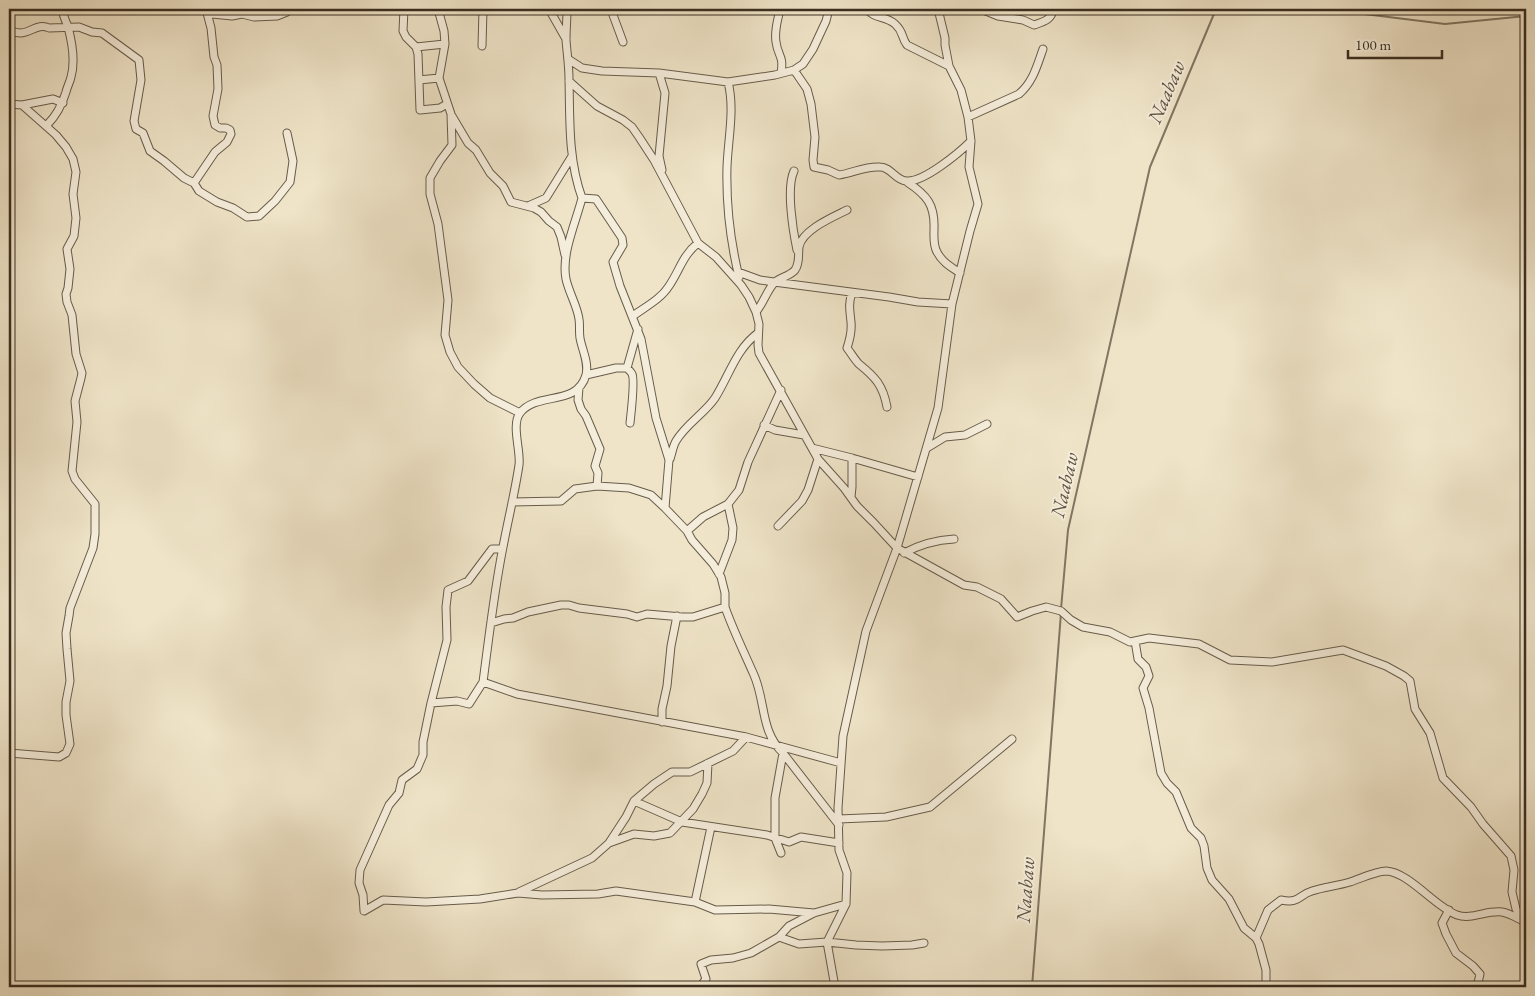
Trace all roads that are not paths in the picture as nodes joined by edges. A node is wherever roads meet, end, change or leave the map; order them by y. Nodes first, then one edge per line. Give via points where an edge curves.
1 (62, 9) edge
2 (207, 9) edge
3 (289, 9) edge
4 (404, 9) edge
5 (438, 9) edge
6 (483, 9) edge
7 (548, 9) edge
8 (567, 9) edge
9 (613, 9) edge
10 (780, 9) edge
11 (829, 9) edge
12 (867, 9) edge
13 (938, 9) edge
14 (981, 9) edge
15 (1053, 9) edge
16 (68, 27) junction
17 (9, 30) edge
18 (566, 40) junction
19 (623, 42) dead end
20 (445, 44) junction
21 (482, 46) dead end
22 (416, 47) junction
23 (1043, 49) dead end
24 (568, 59) junction
25 (949, 66) junction
26 (794, 70) junction
27 (659, 73) junction
28 (781, 73) junction
29 (439, 78) junction
30 (419, 80) junction
31 (569, 81) junction
32 (728, 82) junction
33 (63, 103) junction
34 (9, 104) edge
35 (447, 104) junction
36 (22, 105) junction
37 (451, 114) junction
38 (968, 117) junction
39 (47, 125) junction
40 (287, 133) dead end
41 (971, 141) junction
42 (572, 156) junction
43 (794, 171) dead end
44 (665, 180) junction
45 (907, 182) junction
46 (194, 183) junction
47 (582, 198) junction
48 (527, 206) junction
49 (847, 210) dead end
50 (698, 243) junction
51 (799, 255) junction
52 (565, 258) junction
53 (738, 272) junction
54 (960, 273) junction
55 (774, 282) junction
56 (741, 285) junction
57 (852, 293) junction
58 (952, 304) junction
59 (756, 312) junction
60 (633, 316) junction
61 (638, 329) junction
62 (758, 333) junction
63 (627, 368) junction
64 (586, 375) junction
65 (579, 388) junction
66 (781, 390) junction
67 (887, 407) dead end
68 (520, 413) junction
69 (630, 423) dead end
70 (987, 424) dead end
71 (764, 425) junction
72 (804, 435) junction
73 (812, 448) junction
74 (927, 448) junction
75 (818, 458) junction
76 (852, 458) junction
77 (670, 460) junction
78 (918, 477) junction
79 (597, 486) junction
80 (850, 498) junction
81 (512, 502) junction
82 (728, 504) junction
83 (665, 508) junction
84 (778, 526) dead end
85 (687, 531) junction
86 (954, 539) dead end
87 (896, 548) junction
88 (502, 549) junction
89 (904, 552) junction
90 (719, 574) junction
91 (725, 607) junction
92 (677, 616) junction
93 (491, 623) junction
94 (1135, 641) junction
95 (483, 682) junction
96 (431, 703) junction
97 (662, 722) junction
98 (746, 737) junction
99 (1012, 739) dead end
100 (775, 746) junction
101 (9, 753) edge
102 (783, 753) junction
103 (708, 763) junction
104 (841, 763) junction
105 (634, 801) junction
106 (681, 822) junction
107 (839, 822) junction
108 (712, 827) junction
109 (775, 838) junction
110 (609, 843) junction
111 (839, 843) junction
112 (781, 853) dead end
113 (518, 893) junction
114 (696, 902) junction
115 (846, 904) junction
116 (1449, 910) junction
117 (814, 913) junction
118 (1525, 921) edge
119 (779, 937) junction
120 (1256, 938) junction
121 (827, 942) junction
122 (924, 943) dead end
123 (700, 987) edge
124 (834, 987) edge
125 (1266, 987) edge
126 (1477, 987) edge

1 - 16 street
2 - 3 street via 212,14 254,17 277,16
2 - 46 street via 218,89 213,116 215,125 230,130 231,134
4 - 22 street via 403,31
5 - 20 street
6 - 21 street
7 - 18 street
8 - 18 street
9 - 19 street
10 - 28 street via 775,34 783,63
11 - 26 street via 814,48 803,64
12 - 25 street via 877,17 894,22 902,30 907,45
13 - 25 street
14 - 15 street via 1034,25 1051,17
16 - 17 street via 39,26 21,33
16 - 33 street via 72,76
16 - 46 street via 102,33 139,60 141,80 134,121 136,129 142,133 150,151
18 - 24 street
20 - 22 street
20 - 29 street
22 - 30 street
23 - 38 street via 1032,78 1019,94
24 - 27 street via 582,68
24 - 31 street
25 - 38 street via 962,90
26 - 28 street
26 - 45 street via 811,104 814,167 838,175 883,167
27 - 32 street
27 - 44 street via 665,93 659,156
28 - 32 street
29 - 30 street
29 - 35 street
30 - 35 street via 420,110
31 - 42 street
31 - 44 street via 596,106 632,127
32 - 53 street via 729,230
33 - 36 street via 53,99
33 - 39 street
34 - 36 street
35 - 37 street
36 - 39 street
37 - 48 street via 490,174 504,186 511,202
37 - 68 street via 452,146 430,178 448,300 445,335 458,367 474,384 490,398
38 - 41 street
39 - 101 street via 66,147 76,172 73,202 76,218 74,236 67,250 70,269 66,294 82,373 75,401 77,422 72,471 94,504 96,534 70,608 66,633 70,671 66,715 70,744 59,757
40 - 46 street via 294,161 290,182 258,216 247,217 217,202 199,191
41 - 45 street via 935,170
41 - 54 street via 969,167 978,204
42 - 47 street
42 - 48 street via 546,198
43 - 51 street via 790,194
44 - 50 street
45 - 54 street via 924,195 933,211 936,251 942,260
47 - 52 street
47 - 60 street via 596,199 622,238 623,246 613,262
48 - 52 street via 541,212 558,227
49 - 51 street via 806,234 799,246
50 - 56 street via 716,257
50 - 60 street via 689,251 669,286
51 - 55 street via 796,268
52 - 64 street via 566,278 579,318
53 - 55 street
53 - 56 street
54 - 58 street
55 - 57 street
55 - 59 street
56 - 59 street
57 - 58 street
57 - 67 street via 848,303 851,323 847,348 879,382
58 - 74 street via 938,408
59 - 62 street
60 - 61 street
61 - 63 street
61 - 77 street via 656,418
62 - 66 street via 759,353
62 - 77 street via 733,362 714,399 676,441
63 - 64 street
63 - 69 street via 634,383
64 - 65 street
65 - 68 street via 569,395 529,405
65 - 79 street via 580,409 600,449 595,466
66 - 71 street
66 - 72 street
68 - 81 street via 517,422 519,463
70 - 74 street via 965,435 945,438
71 - 72 street
71 - 82 street via 739,490
72 - 73 street
73 - 75 street
73 - 76 street
74 - 78 street
75 - 80 street
75 - 84 street via 802,501
76 - 78 street
76 - 80 street
77 - 83 street
78 - 87 street
79 - 81 street via 575,489 561,501
79 - 83 street via 629,488 651,495
80 - 87 street
81 - 88 street
82 - 85 street via 703,517
82 - 90 street via 732,540
83 - 85 street
85 - 90 street
86 - 89 street via 935,540
87 - 89 street
87 - 104 street via 866,631 843,736
88 - 93 street
88 - 96 street via 492,549 468,581 448,590 447,640
89 - 94 street via 964,585 977,586 1001,598 1018,617 1046,607 1061,611 1083,627
90 - 91 street via 725,593
91 - 92 street via 693,616
91 - 100 street via 759,688 766,728
92 - 93 street via 647,614 637,617 561,605
92 - 97 street
93 - 95 street
94 - 118 street via 1149,638 1199,644 1230,660 1272,662 1343,650 1404,676 1410,681 1416,710 1430,733 1443,778 1472,807 1511,856 1514,870 1512,892 1516,909
94 - 120 street via 1138,659 1149,676 1143,688 1161,773 1176,792 1191,828 1201,838 1212,880 1229,900 1244,928
95 - 96 street via 469,704 457,701
95 - 97 street via 516,694
96 - 113 street via 423,755 417,769 402,780 360,870 364,912 383,900 471,900
97 - 98 street
98 - 100 street
98 - 103 street via 733,751
99 - 107 street via 930,807 886,817
100 - 102 street
100 - 104 street
102 - 107 street
102 - 109 street via 775,798
103 - 105 street via 690,772 672,772
103 - 106 street via 707,783 702,794
104 - 107 street
105 - 106 street
105 - 110 street
106 - 108 street
106 - 110 street via 670,833 654,836 634,834
107 - 111 street
108 - 109 street
108 - 114 street
109 - 111 street via 789,842 802,837
109 - 112 street
110 - 113 street via 592,858
111 - 115 street via 838,850 847,873
113 - 114 street via 626,891
114 - 117 street via 715,910 768,909
115 - 117 street
115 - 121 street
116 - 118 street via 1470,917 1502,912
116 - 120 street via 1398,874 1386,871 1311,891 1298,900 1281,900 1268,910
116 - 126 street via 1442,923 1446,934 1456,953 1480,974
117 - 119 street via 789,926
119 - 121 street via 799,944
119 - 123 street via 751,953 701,964 706,979
120 - 125 street via 1266,970
121 - 122 street via 882,946
121 - 124 street

